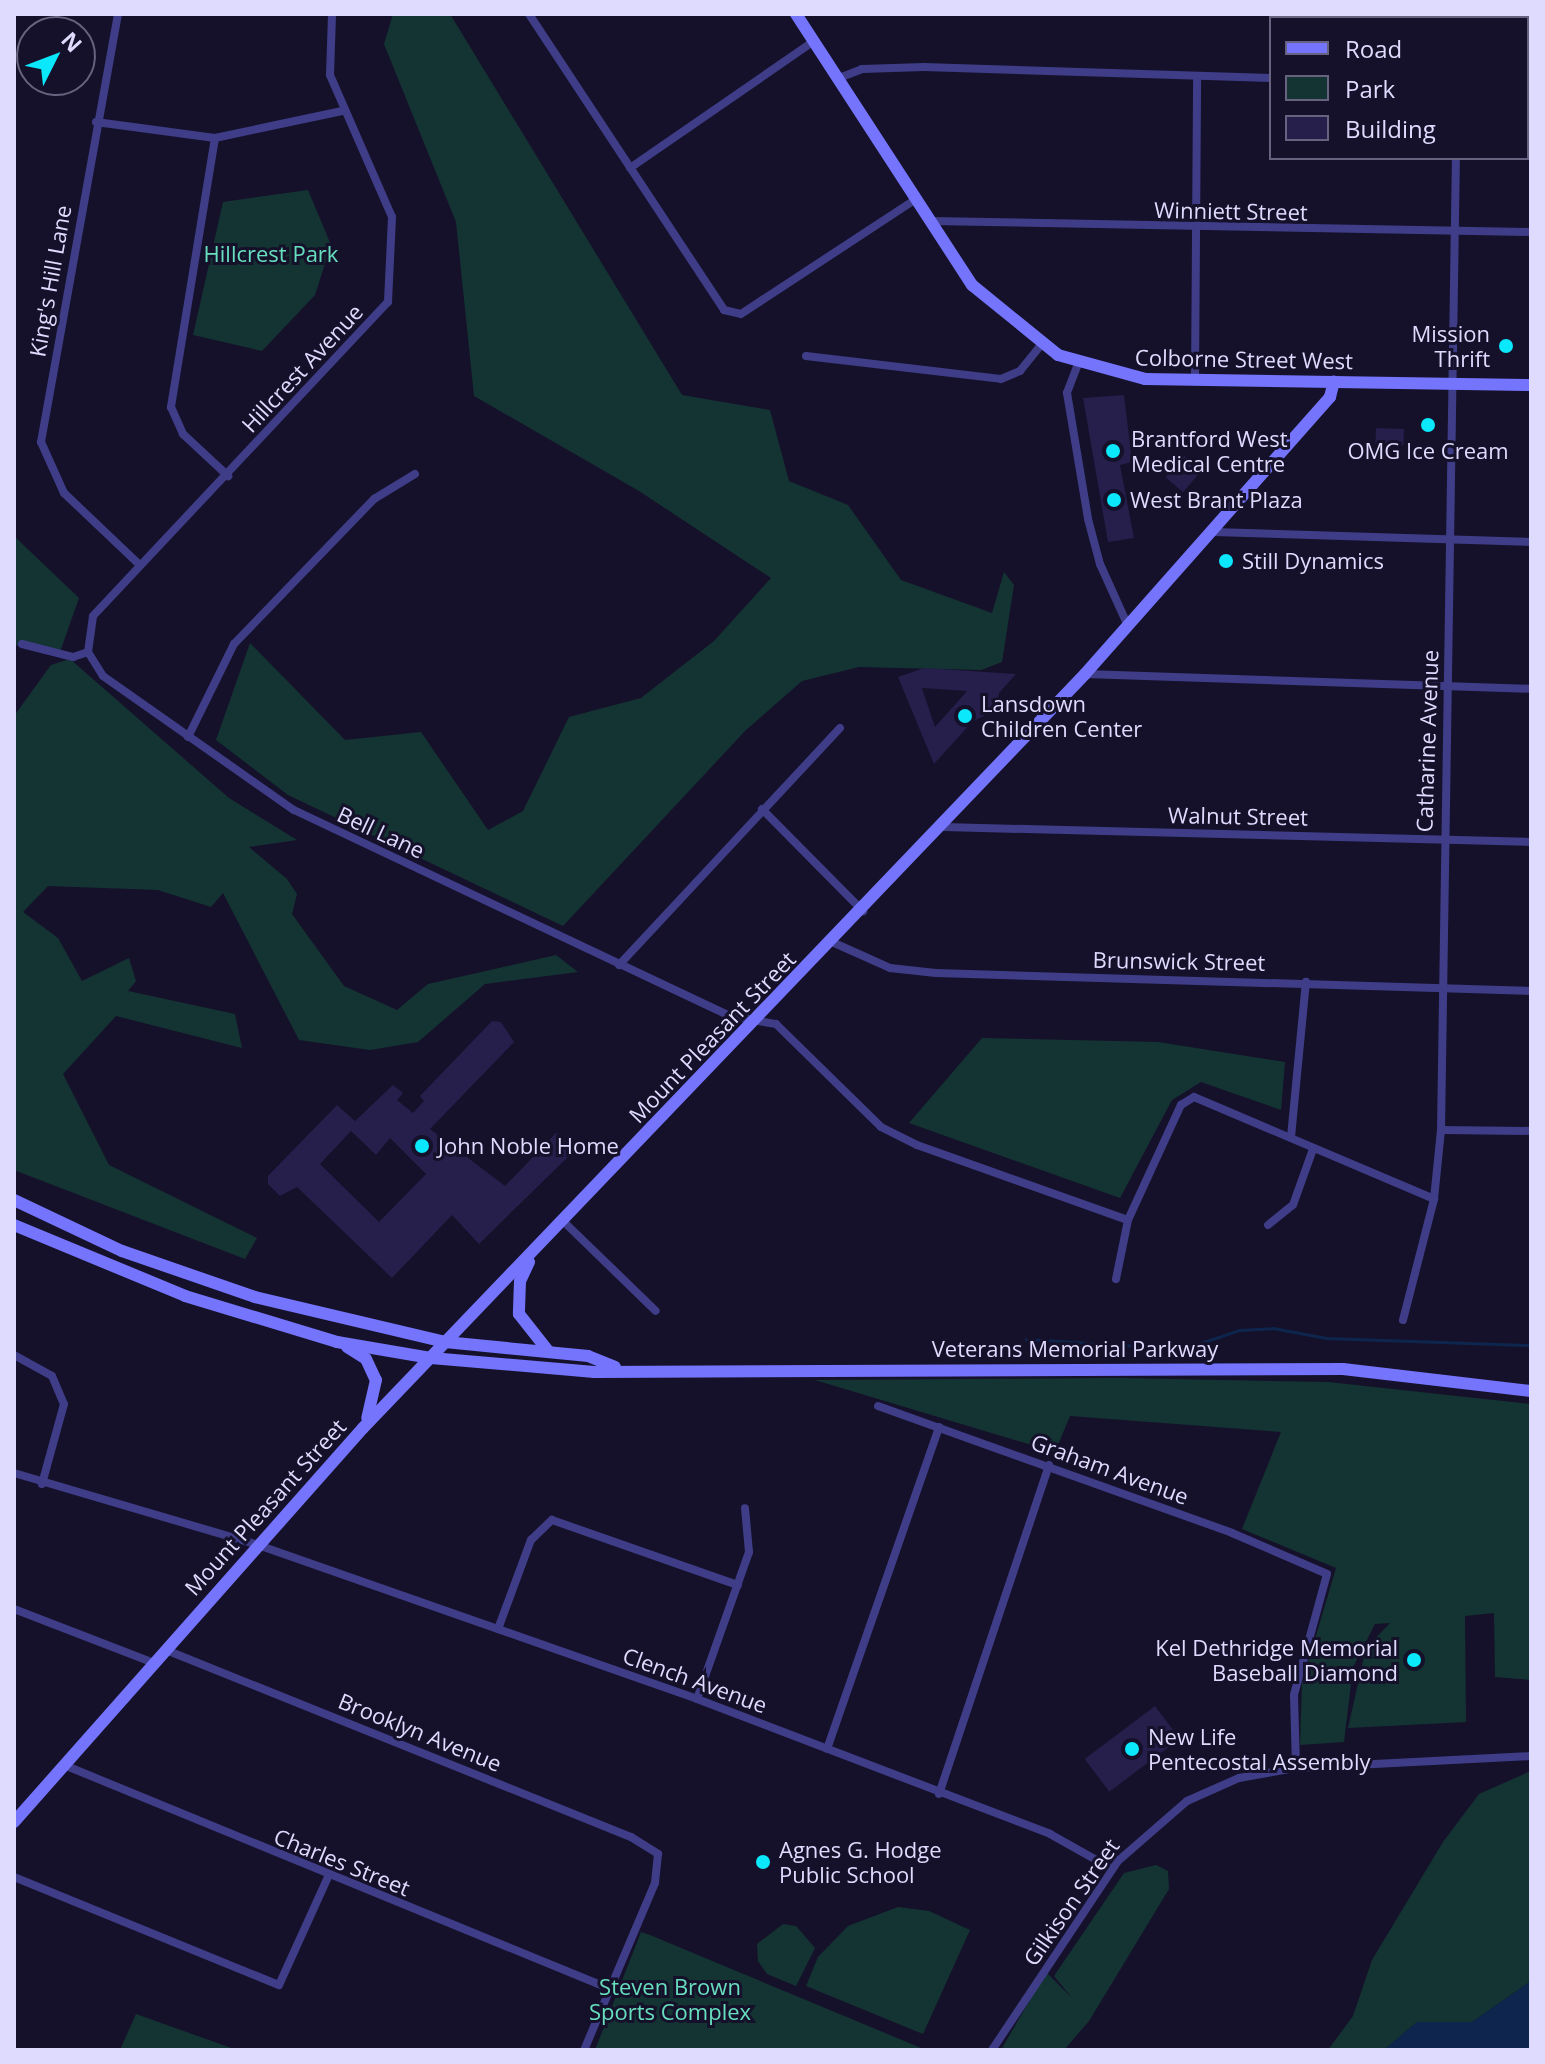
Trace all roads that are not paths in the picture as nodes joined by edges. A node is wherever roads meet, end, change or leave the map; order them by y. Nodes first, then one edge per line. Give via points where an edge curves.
1 (118, 14) edge
2 (332, 14) edge
3 (529, 14) edge
4 (796, 14) edge
5 (814, 41) junction
6 (1197, 77) junction
7 (839, 78) junction
8 (1269, 78) edge
9 (342, 111) junction
10 (96, 122) junction
11 (215, 138) junction
12 (1456, 160) edge
13 (630, 168) junction
14 (916, 199) junction
15 (931, 221) junction
16 (1198, 229) junction
17 (1456, 232) junction
18 (1531, 232) edge
19 (1041, 345) junction
20 (806, 356) dead end
21 (1078, 364) junction
22 (1195, 380) junction
23 (1334, 381) junction
24 (1453, 383) junction
25 (1531, 385) edge
26 (415, 474) dead end
27 (228, 476) junction
28 (1214, 532) junction
29 (1531, 542) edge
30 (1450, 543) junction
31 (140, 565) junction
32 (1128, 626) junction
33 (22, 644) dead end
34 (88, 652) junction
35 (1085, 674) junction
36 (1448, 687) junction
37 (1531, 689) edge
38 (840, 728) dead end
39 (188, 737) junction
40 (762, 809) junction
41 (944, 827) junction
42 (1442, 839) junction
43 (1531, 842) edge
44 (863, 911) junction
45 (832, 942) junction
46 (619, 965) junction
47 (1306, 982) junction
48 (1440, 987) junction
49 (1531, 991) edge
50 (756, 1020) junction
51 (1441, 1130) junction
52 (1531, 1131) edge
53 (1291, 1137) junction
54 (1313, 1149) junction
55 (1434, 1199) junction
56 (14, 1200) edge
57 (1128, 1220) junction
58 (563, 1221) junction
59 (14, 1225) edge
60 (1268, 1225) dead end
61 (534, 1252) junction
62 (1116, 1279) dead end
63 (656, 1311) dead end
64 (1403, 1320) dead end
65 (337, 1342) junction
66 (445, 1342) junction
67 (549, 1352) junction
68 (14, 1355) edge
69 (431, 1358) junction
70 (618, 1368) junction
71 (1531, 1391) edge
72 (878, 1406) dead end
73 (939, 1427) junction
74 (363, 1428) junction
75 (1049, 1465) junction
76 (14, 1473) edge
77 (42, 1484) junction
78 (745, 1508) dead end
79 (258, 1545) junction
80 (738, 1585) junction
81 (14, 1609) edge
82 (498, 1629) junction
83 (166, 1650) junction
84 (154, 1663) junction
85 (697, 1699) junction
86 (827, 1749) junction
87 (1531, 1756) edge
88 (64, 1765) junction
89 (1296, 1768) junction
90 (939, 1794) junction
91 (14, 1822) edge
92 (1112, 1869) junction
93 (14, 1877) edge
94 (328, 1877) junction
95 (608, 1988) junction
96 (584, 2050) edge
97 (992, 2050) edge

1 - 10 street, King's Hill Lane
2 - 9 street, Hillcrest Avenue via 330,75
3 - 13 street
4 - 5 main road, Colborne Street West
5 - 7 main road, Colborne Street West
5 - 13 street
6 - 7 street via 924,67 862,69
6 - 8 street
6 - 16 street
7 - 14 main road, Colborne Street West
9 - 11 street
9 - 27 street, Hillcrest Avenue via 392,217 388,302
10 - 11 street
10 - 31 street, King's Hill Lane via 41,442 64,493
11 - 27 street via 171,407 183,434
12 - 17 street, Catharine Avenue
13 - 14 street via 724,310 741,314
14 - 15 main road, Colborne Street West
15 - 16 street, Winniett Street
15 - 19 main road, Colborne Street West via 972,285
16 - 17 street, Winniett Street
16 - 22 street
17 - 18 street, Winniett Street
17 - 24 street, Catharine Avenue
19 - 20 street via 1020,371 1001,379
19 - 21 main road, Colborne Street West
21 - 22 main road, Colborne Street West via 1145,379
21 - 32 street via 1067,393 1088,519 1100,564
22 - 23 main road, Colborne Street West
23 - 24 main road, Colborne Street West
23 - 28 main road, Mount Pleasant Street via 1330,397
24 - 25 main road, Colborne Street West
24 - 30 street, Catharine Avenue
26 - 39 street via 374,499 234,644
27 - 31 street, Hillcrest Avenue
28 - 30 street
28 - 32 main road, Mount Pleasant Street
29 - 30 street
30 - 36 street, Catharine Avenue
31 - 34 street, Hillcrest Avenue via 93,616
32 - 35 main road, Mount Pleasant Street
33 - 34 street via 73,657
34 - 39 street, Bell Lane via 103,676
35 - 36 street
35 - 41 main road, Mount Pleasant Street
36 - 37 street
36 - 42 street, Catharine Avenue
38 - 40 street
39 - 46 street, Bell Lane via 294,810
40 - 44 street
40 - 46 street
41 - 42 street, Walnut Street
41 - 44 main road, Mount Pleasant Street
42 - 43 street, Walnut Street
42 - 48 street, Catharine Avenue
44 - 45 main road, Mount Pleasant Street
45 - 47 street, Brunswick Street via 890,968 936,973
45 - 50 main road, Mount Pleasant Street
46 - 50 street, Bell Lane via 730,1016
47 - 48 street, Brunswick Street
47 - 53 street
48 - 49 street, Brunswick Street
48 - 51 street, Catharine Avenue
50 - 57 street, Bell Lane via 776,1024 881,1127
50 - 58 main road, Mount Pleasant Street
51 - 52 street
51 - 55 street, Catharine Avenue
53 - 54 street
53 - 57 street via 1201,1097 1181,1105
54 - 55 street
54 - 60 street via 1293,1205
55 - 64 street, Catharine Avenue
56 - 66 main road, Veterans Memorial Parkway via 187,1276
57 - 62 street
58 - 61 main road, Mount Pleasant Street
58 - 63 street
59 - 65 main road, Veterans Memorial Parkway via 185,1296
61 - 66 main road, Mount Pleasant Street
61 - 67 main road via 520,1281 519,1314
65 - 69 main road, Veterans Memorial Parkway
65 - 74 main road via 366,1359 376,1380
66 - 67 main road, Veterans Memorial Parkway
66 - 69 main road, Mount Pleasant Street
67 - 70 main road, Veterans Memorial Parkway via 588,1356
68 - 77 street via 52,1376 64,1404
69 - 70 main road, Veterans Memorial Parkway via 594,1372
69 - 74 main road, Mount Pleasant Street
70 - 71 main road, Veterans Memorial Parkway via 1343,1369
72 - 73 street, Graham Avenue
73 - 75 street, Graham Avenue
73 - 86 street
74 - 79 main road, Mount Pleasant Street
75 - 89 street, Graham Avenue via 1327,1574 1294,1695
75 - 90 street
76 - 77 street, Clench Avenue
77 - 79 street, Clench Avenue
78 - 80 street via 751,1541
79 - 82 street, Clench Avenue
79 - 83 main road, Mount Pleasant Street
80 - 82 street via 552,1520 531,1540
80 - 85 street
81 - 84 street
82 - 85 street, Clench Avenue
83 - 84 main road, Mount Pleasant Street
83 - 95 street, Brooklyn Avenue via 631,1837 658,1854 655,1883
84 - 88 main road, Mount Pleasant Street
85 - 86 street, Clench Avenue
86 - 90 street, Clench Avenue
87 - 89 street, Gilkison Street
88 - 91 main road, Mount Pleasant Street
88 - 94 street, Charles Street
89 - 92 street, Gilkison Street via 1237,1779 1187,1801 1151,1827
90 - 92 street, Clench Avenue via 1050,1834
92 - 97 street, Gilkison Street
93 - 94 street via 279,1985
94 - 95 street, Charles Street
95 - 96 street

